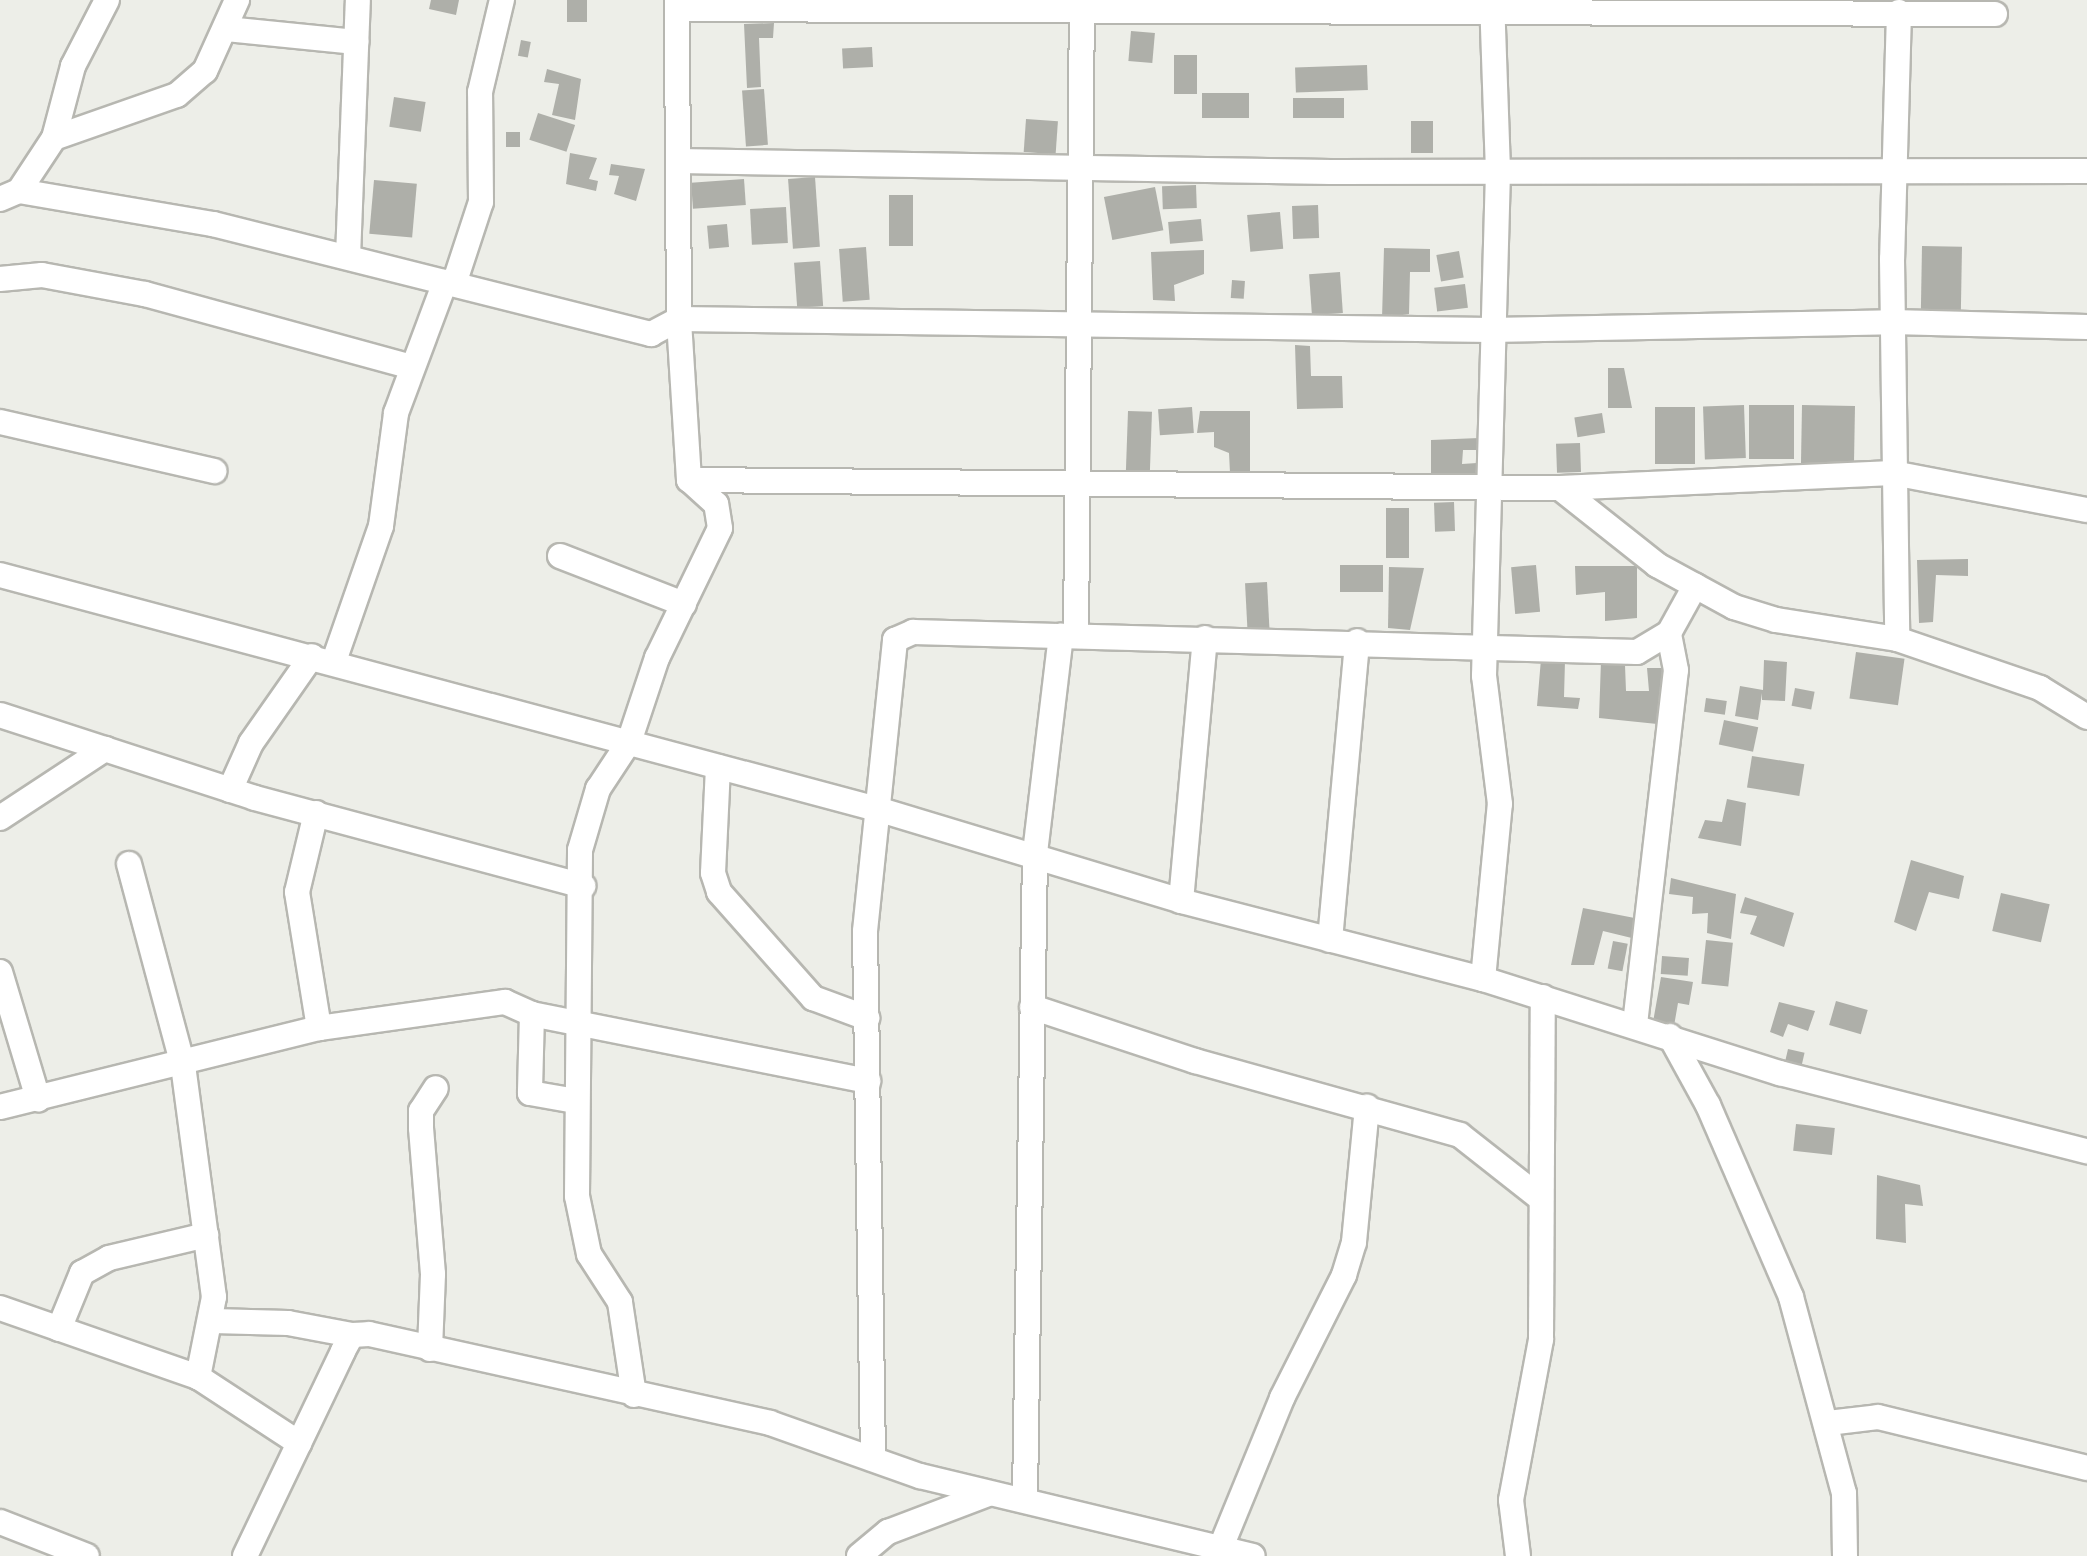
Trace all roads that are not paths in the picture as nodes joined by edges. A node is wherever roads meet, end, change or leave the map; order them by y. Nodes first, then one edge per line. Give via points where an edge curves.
1 (107, 0) edge
2 (237, 0) edge
3 (358, 0) edge
4 (502, 0) edge
5 (677, 4) edge
6 (1082, 4) edge
7 (1493, 5) edge
8 (1899, 12) junction
9 (1995, 13) dead end
10 (226, 29) junction
11 (356, 42) junction
12 (54, 138) junction
13 (678, 161) junction
14 (1897, 167) junction
15 (1082, 168) junction
16 (1498, 171) junction
17 (2087, 171) edge
18 (10, 195) edge
19 (348, 257) junction
20 (0, 279) edge
21 (449, 283) junction
22 (679, 319) junction
23 (1892, 322) junction
24 (1081, 324) junction
25 (2087, 327) edge
26 (1491, 330) junction
27 (412, 367) junction
28 (0, 422) edge
29 (214, 471) dead end
30 (1893, 473) junction
31 (689, 480) junction
32 (1079, 480) junction
33 (1489, 483) junction
34 (1560, 488) junction
35 (2087, 510) edge
36 (560, 556) dead end
37 (0, 575) edge
38 (1695, 586) junction
39 (684, 604) junction
40 (1669, 633) junction
41 (1068, 636) junction
42 (1206, 638) junction
43 (1897, 639) junction
44 (1357, 641) junction
45 (1487, 644) junction
46 (323, 658) junction
47 (0, 715) edge
48 (2087, 717) edge
49 (629, 743) junction
50 (105, 749) junction
51 (718, 767) junction
52 (230, 790) junction
53 (877, 809) junction
54 (316, 813) junction
55 (0, 818) edge
56 (1035, 853) junction
57 (129, 864) dead end
58 (583, 886) junction
59 (1181, 901) junction
60 (1330, 940) junction
61 (0, 972) edge
62 (1483, 979) junction
63 (1543, 997) junction
64 (1032, 1007) junction
65 (532, 1014) junction
66 (867, 1018) junction
67 (582, 1019) junction
68 (1635, 1024) junction
69 (319, 1028) junction
70 (1670, 1036) junction
71 (183, 1065) junction
72 (868, 1082) junction
73 (436, 1088) dead end
74 (37, 1099) junction
75 (576, 1101) junction
76 (1367, 1107) junction
77 (0, 1108) edge
78 (2087, 1151) edge
79 (1539, 1198) junction
80 (206, 1235) junction
81 (0, 1308) edge
82 (213, 1321) junction
83 (59, 1329) junction
84 (352, 1335) junction
85 (430, 1349) junction
86 (198, 1377) junction
87 (634, 1395) junction
88 (1828, 1423) junction
89 (299, 1443) junction
90 (873, 1459) junction
91 (2087, 1468) edge
92 (988, 1494) junction
93 (1025, 1497) junction
94 (0, 1522) edge
95 (1221, 1547) junction
96 (88, 1556) edge
97 (245, 1556) edge
98 (859, 1556) edge
99 (1252, 1556) edge
100 (1518, 1556) edge
101 (1845, 1556) edge

1 - 12 street via 73,66
2 - 10 street
3 - 11 street
4 - 21 street via 480,92 481,202
5 - 6 street
5 - 13 street
6 - 7 street
6 - 15 street
7 - 8 street
7 - 16 street
8 - 9 street
8 - 14 street
10 - 11 street
10 - 12 street via 214,59 177,95
11 - 19 street
12 - 18 street
13 - 15 street
13 - 22 street
14 - 16 street
14 - 17 street
14 - 23 street
15 - 16 street
15 - 24 street
16 - 26 street
18 - 19 street via 213,224
19 - 21 street
20 - 27 street via 42,275 145,294
21 - 22 street via 651,334
21 - 27 street
22 - 24 street
22 - 31 street
23 - 25 street
23 - 26 street
23 - 30 street
24 - 26 street
24 - 32 street
26 - 33 street
27 - 46 street via 396,413 381,526
28 - 29 street
30 - 34 street
30 - 35 street
30 - 43 street
31 - 32 street
31 - 39 street via 716,503 720,528
32 - 33 street
32 - 41 street
33 - 34 street
33 - 45 street
34 - 38 street via 1657,565
36 - 39 street
37 - 46 street
38 - 40 street
38 - 43 street via 1776,620
39 - 49 street via 657,658
40 - 45 street via 1637,652
40 - 68 street via 1676,670
41 - 42 street
41 - 53 street via 900,635 891,648
41 - 56 street
42 - 44 street
42 - 59 street
43 - 48 street via 2040,688
44 - 45 street
44 - 60 street
45 - 62 street via 1486,712 1500,804
46 - 49 street
46 - 52 street via 251,743
47 - 50 street
49 - 51 street
49 - 58 street via 598,789 580,850
50 - 52 street
50 - 55 street
51 - 53 street
51 - 66 street via 713,873 719,892 813,998
52 - 54 street
53 - 56 street
53 - 66 street via 865,931
54 - 58 street
54 - 69 street via 297,892
56 - 59 street
56 - 64 street
57 - 71 street
58 - 67 street
59 - 60 street
60 - 62 street
61 - 74 street
62 - 63 street
63 - 68 street
63 - 79 street
64 - 76 street via 1195,1061
64 - 93 street
65 - 67 street
65 - 69 street via 505,1002
65 - 75 street via 530,1093
66 - 72 street
67 - 72 street
67 - 75 street
68 - 70 street
69 - 71 street
70 - 78 street via 1780,1073
70 - 88 street via 1708,1105 1791,1297
71 - 74 street
71 - 80 street
72 - 90 street
73 - 85 street via 421,1119 433,1274
74 - 77 street
75 - 87 street via 582,1238 620,1302
76 - 79 street via 1476,1143
76 - 95 street via 1354,1242 1344,1275 1282,1398
79 - 100 street via 1541,1339 1511,1500
80 - 82 street
80 - 83 street via 109,1258 82,1273
81 - 83 street
82 - 84 street via 288,1323
82 - 86 street
83 - 86 street
84 - 85 street
84 - 89 street
85 - 87 street
86 - 89 street
87 - 90 street via 770,1423
88 - 91 street via 1878,1417
88 - 101 street via 1844,1493
89 - 97 street
90 - 92 street
92 - 93 street
92 - 98 street via 888,1532
93 - 95 street
94 - 96 street
95 - 99 street

